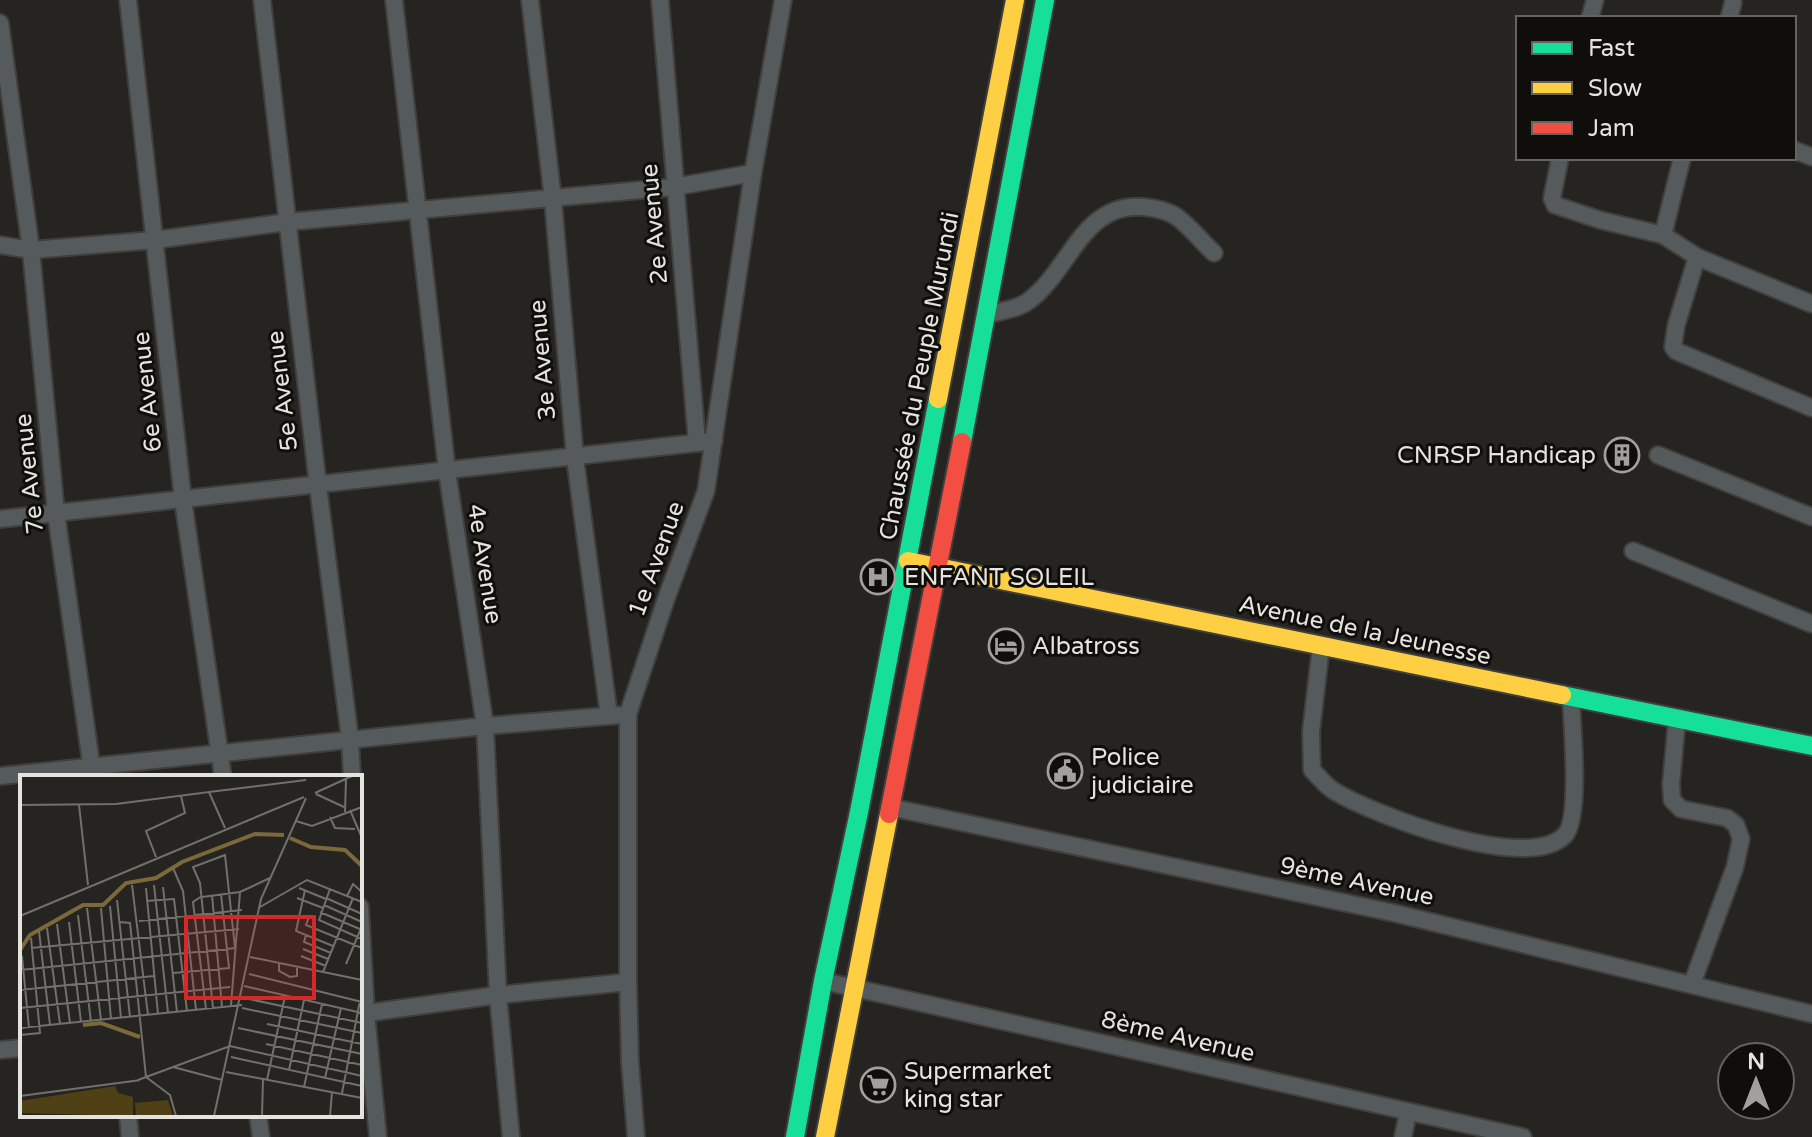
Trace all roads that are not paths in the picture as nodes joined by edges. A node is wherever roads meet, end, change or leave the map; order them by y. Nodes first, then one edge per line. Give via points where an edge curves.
1 (128, 0) edge
2 (262, 0) edge
3 (394, 0) edge
4 (530, 0) edge
5 (660, 0) edge
6 (783, 0) edge
7 (1015, 0) edge
8 (1045, 0) edge
9 (0, 23) edge
10 (1560, 160) edge
11 (1682, 160) edge
12 (753, 173) junction
13 (674, 187) junction
14 (553, 200) junction
15 (419, 212) junction
16 (287, 222) junction
17 (1663, 235) junction
18 (155, 240) junction
19 (0, 245) edge
20 (31, 250) junction
21 (1214, 253) dead end
22 (1697, 257) junction
23 (1812, 304) edge
24 (986, 315) junction
25 (1812, 408) edge
26 (714, 441) junction
27 (697, 443) junction
28 (1658, 455) dead end
29 (575, 458) junction
30 (447, 471) junction
31 (318, 486) junction
32 (183, 500) junction
33 (56, 513) junction
34 (1812, 517) edge
35 (0, 519) edge
36 (1633, 551) dead end
37 (908, 561) junction
38 (938, 567) junction
39 (1812, 624) edge
40 (1321, 646) junction
41 (1571, 698) junction
42 (628, 714) junction
43 (609, 716) junction
44 (1677, 719) junction
45 (485, 726) junction
46 (350, 739) junction
47 (1812, 746) edge
48 (220, 752) junction
49 (92, 771) edge
50 (223, 775) edge
51 (352, 775) edge
52 (0, 776) edge
53 (889, 807) junction
54 (362, 978) edge
55 (823, 981) junction
56 (628, 982) junction
57 (1692, 984) junction
58 (855, 989) junction
59 (498, 995) junction
60 (363, 1013) edge
61 (1812, 1014) edge
62 (20, 1048) edge
63 (0, 1050) edge
64 (1408, 1112) junction
65 (128, 1117) edge
66 (258, 1117) edge
67 (130, 1137) edge
68 (261, 1137) edge
69 (378, 1137) edge
70 (511, 1137) edge
71 (636, 1137) edge
72 (795, 1137) edge
73 (825, 1137) edge
74 (1403, 1137) edge
75 (1523, 1137) edge

1 - 18 street, 6e Avenue
2 - 16 street, 5e Avenue
3 - 15 street, 4e Avenue
4 - 14 street, 3e Avenue
5 - 13 street, 2e Avenue
6 - 12 street, 1e Avenue
7 - 37 main road, Chaussée du Peuple Murundi
8 - 24 main road
9 - 20 street, 7e Avenue
10 - 17 street via 1555,205
11 - 17 street
12 - 13 street
12 - 26 street, 1e Avenue
13 - 14 street
13 - 27 street, 2e Avenue
14 - 15 street
14 - 29 street, 3e Avenue
15 - 16 street
15 - 30 street, 4e Avenue
16 - 18 street
16 - 31 street, 5e Avenue
17 - 22 street
18 - 20 street
18 - 32 street, 6e Avenue
19 - 20 street
20 - 33 street, 7e Avenue
21 - 24 street via 1176,216 1160,209 1121,207 1091,225 1024,305
22 - 23 street
22 - 25 street via 1676,326 1676,351
24 - 38 main road
26 - 27 street
26 - 42 street, 1e Avenue via 706,491
27 - 29 street
28 - 34 street
29 - 30 street
29 - 43 street, 3e Avenue
30 - 31 street
30 - 45 street, 4e Avenue
31 - 32 street
31 - 46 street, 5e Avenue
32 - 33 street
32 - 48 street, 6e Avenue
33 - 35 street
33 - 49 street, 7e Avenue
36 - 39 street
37 - 38 main road, Avenue de la Jeunesse
37 - 55 main road, Chaussée du Peuple Murundi
38 - 40 main road, Avenue de la Jeunesse
38 - 53 main road
40 - 41 main road, Avenue de la Jeunesse
40 - 41 street via 1312,770 1332,790 1383,814 1465,841 1518,850 1549,846 1565,835 1574,817
41 - 44 main road, Avenue de la Jeunesse
42 - 43 street
42 - 56 street, 1e Avenue
43 - 45 street
44 - 47 main road, Avenue de la Jeunesse
44 - 57 street via 1672,800 1681,809 1727,818 1741,839
45 - 46 street
45 - 59 street, 4e Avenue
46 - 48 street
46 - 51 street, 5e Avenue
48 - 49 street
48 - 50 street, 6e Avenue
49 - 52 street
53 - 57 street, 9ème Avenue via 1394,913
53 - 58 main road
54 - 60 street
55 - 58 street, 8ème Avenue
55 - 72 main road, Chaussée du Peuple Murundi
56 - 59 street
56 - 71 street, 1e Avenue
57 - 61 street, 9ème Avenue
58 - 64 street, 8ème Avenue
58 - 73 main road
59 - 60 street
59 - 70 street, 4e Avenue
60 - 69 street
62 - 63 street
64 - 74 street
64 - 75 street, 8ème Avenue
65 - 67 street
66 - 68 street

